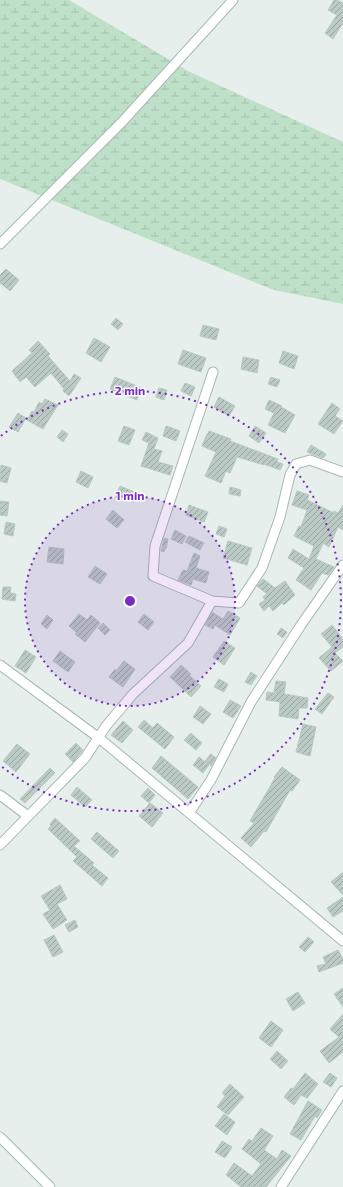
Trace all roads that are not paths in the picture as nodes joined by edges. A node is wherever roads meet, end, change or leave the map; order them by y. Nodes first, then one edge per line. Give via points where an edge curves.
1 (233, 0) edge
2 (0, 244) edge
3 (213, 372) dead end
4 (343, 472) edge
5 (343, 565) edge
6 (212, 601) junction
7 (0, 665) edge
8 (99, 738) junction
9 (0, 795) edge
10 (189, 813) junction
11 (28, 816) junction
12 (0, 845) edge
13 (343, 941) edge
14 (343, 1092) edge
15 (0, 1138) edge
16 (50, 1187) edge
17 (281, 1187) edge

1 - 2 street via 122,122
3 - 6 street via 155,546 153,576
4 - 6 street via 310,460 296,464 290,475 280,517 262,568 239,603
5 - 10 street via 251,702 210,780
6 - 8 street via 188,642 133,694
7 - 8 street
8 - 10 street
8 - 11 street via 85,758
9 - 11 street
10 - 13 street
11 - 12 street
14 - 17 street
15 - 16 street

